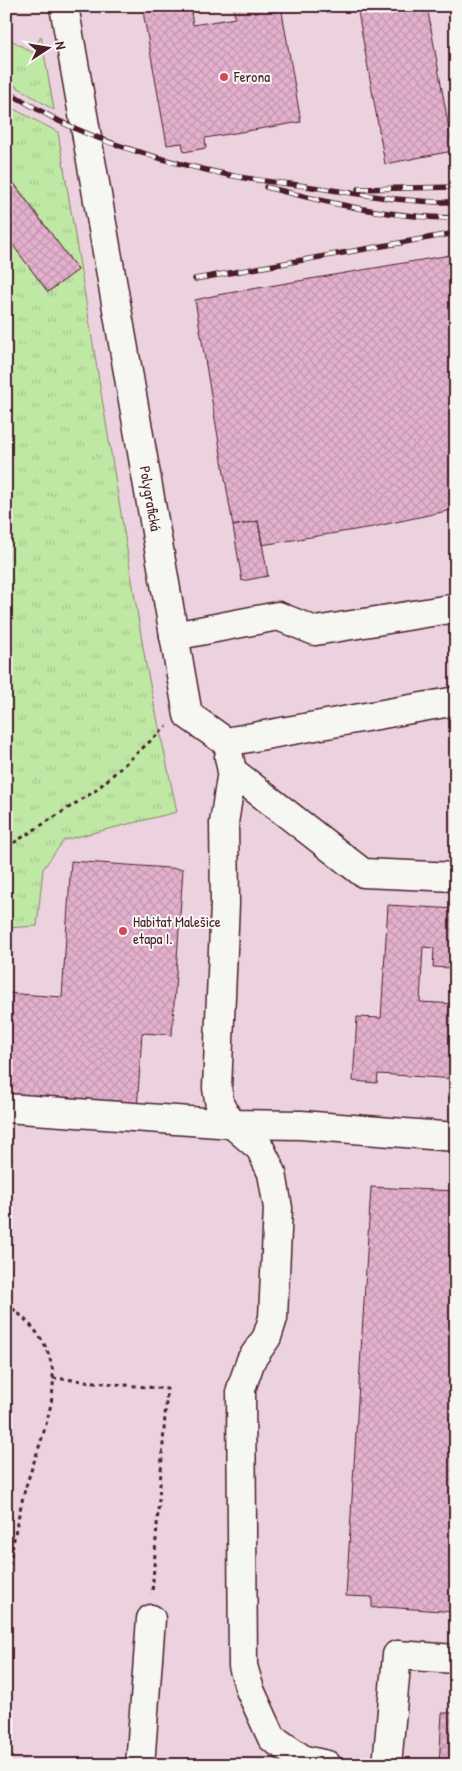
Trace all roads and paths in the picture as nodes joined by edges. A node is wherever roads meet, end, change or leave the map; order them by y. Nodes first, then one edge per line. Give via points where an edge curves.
1 (64, 6) edge
2 (456, 608) edge
3 (174, 636) junction
4 (456, 702) edge
5 (168, 725) dead end
6 (226, 742) junction
7 (232, 771) junction
8 (6, 846) edge
9 (456, 877) edge
10 (6, 1108) edge
11 (232, 1124) junction
12 (456, 1137) edge
13 (6, 1303) edge
14 (53, 1378) junction
15 (6, 1591) edge
16 (151, 1619) joint
17 (456, 1659) edge
18 (140, 1765) edge
19 (327, 1765) edge
20 (387, 1765) edge

1 - 3 street, Polygrafická
2 - 3 street via 315,631 278,616
3 - 6 street, Polygrafická via 188,715
4 - 6 street
5 - 8 path via 95,791
6 - 7 street
7 - 9 street via 363,873
7 - 11 street via 224,823 225,904 217,1088 220,1106
10 - 11 street
11 - 12 street via 301,1125
11 - 19 street via 260,1148 272,1173 278,1208 273,1318 267,1338 251,1360 241,1389 243,1666 272,1738 304,1760
13 - 14 path via 41,1336
14 - 15 path via 54,1392 12,1543
14 - 16 path via 167,1389
16 - 18 street
17 - 20 street via 397,1654

